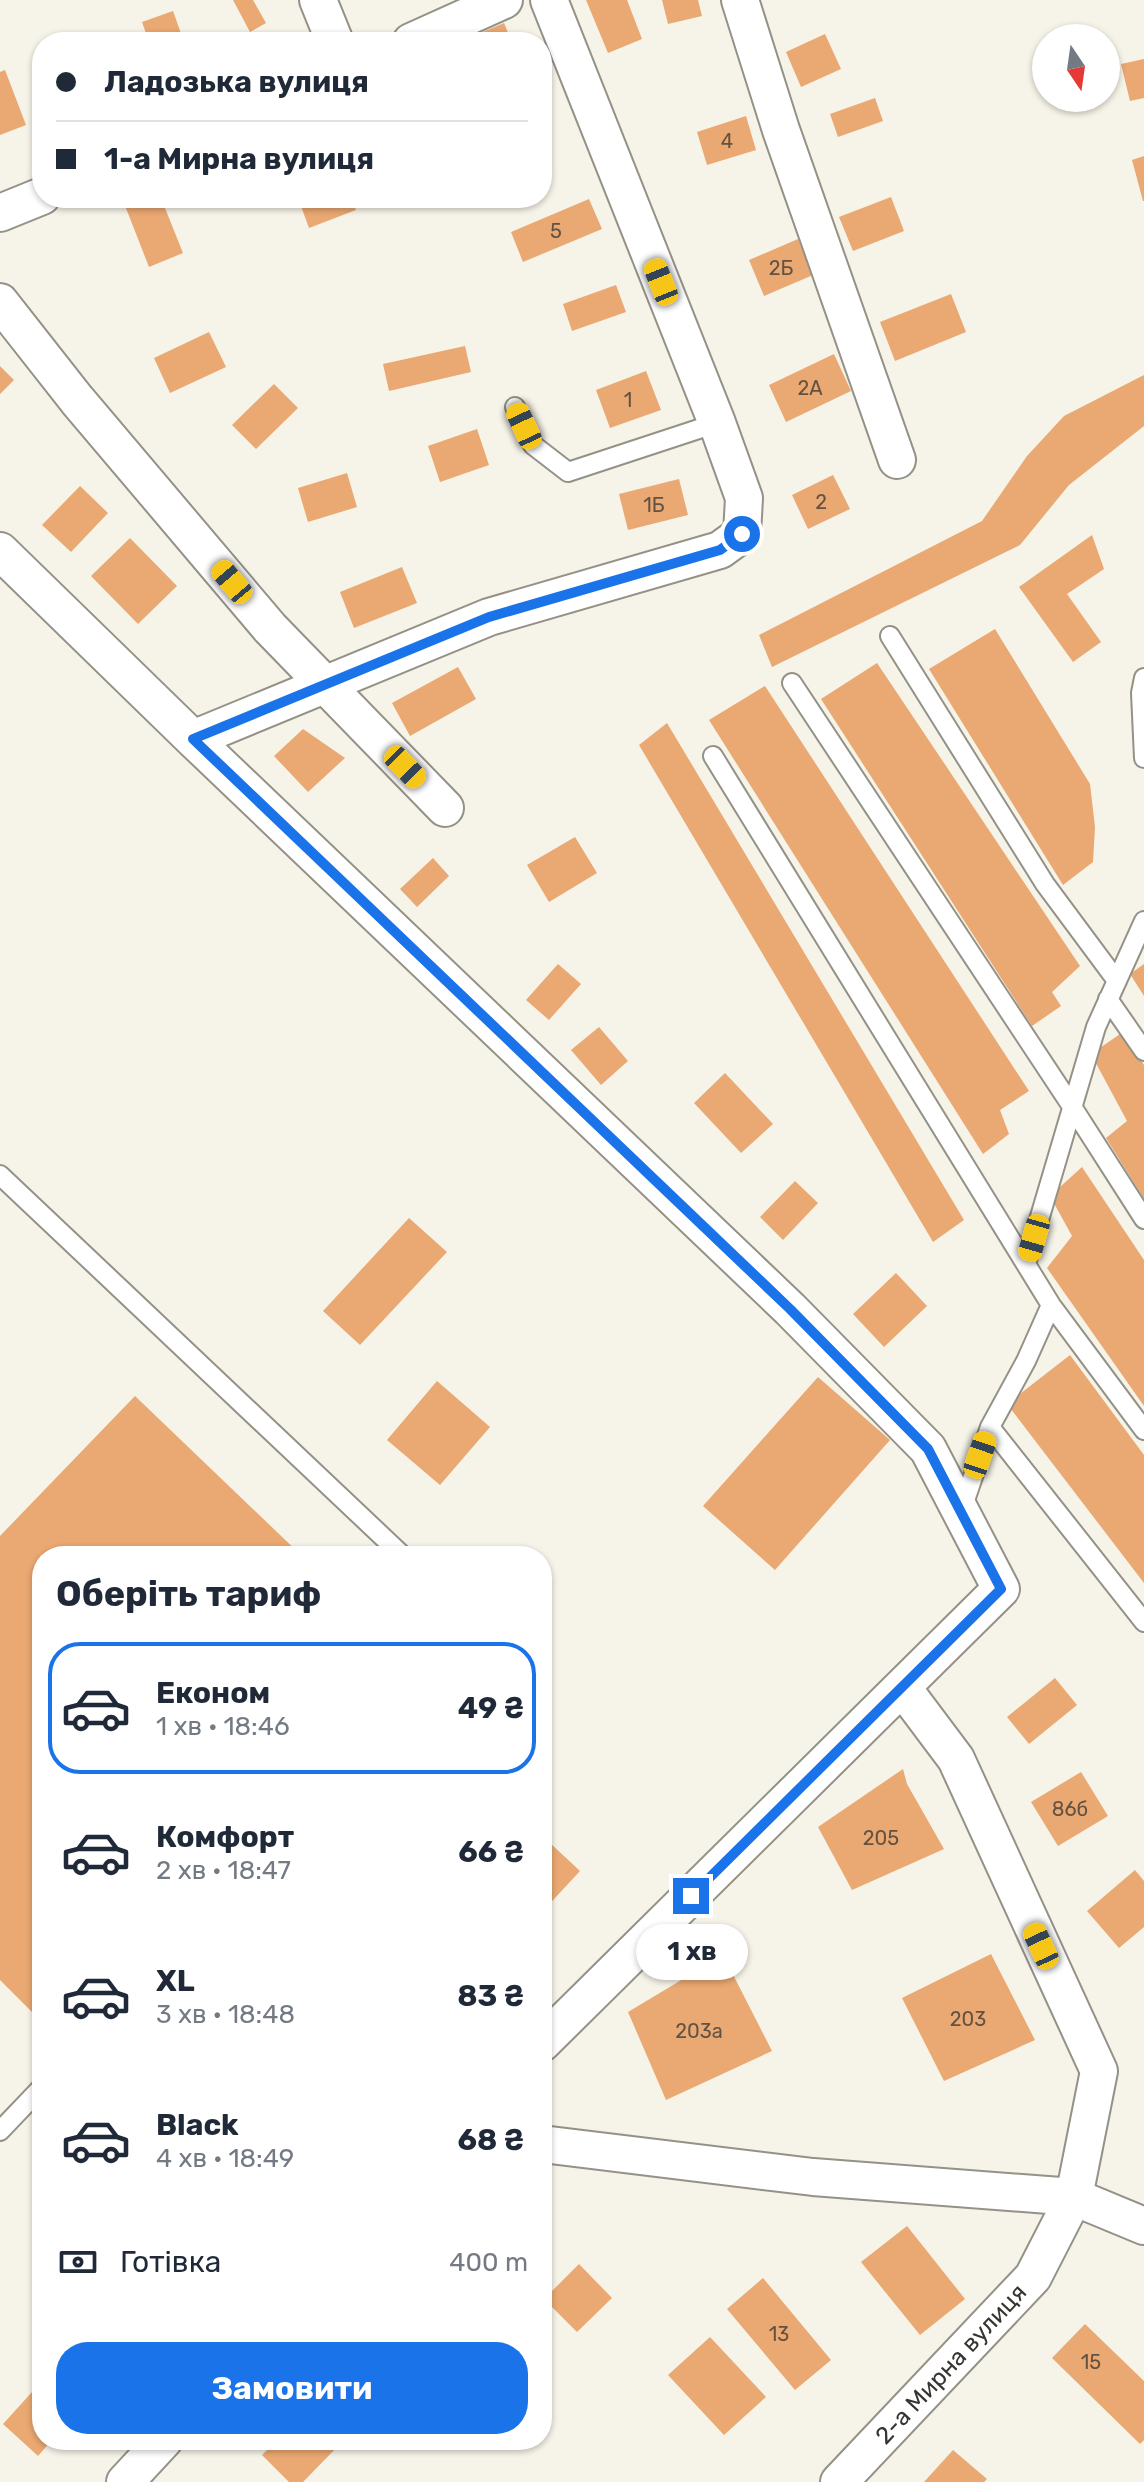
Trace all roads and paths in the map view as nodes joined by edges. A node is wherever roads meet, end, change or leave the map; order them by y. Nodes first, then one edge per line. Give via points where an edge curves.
1 (318, 0) edge
2 (504, 0) edge
3 (549, 0) edge
4 (740, 0) edge
5 (331, 32) edge
6 (433, 32) edge
7 (32, 200) edge
8 (0, 213) edge
9 (0, 302) edge
10 (515, 407) dead end
11 (717, 423) junction
12 (897, 460) dead end
13 (0, 551) edge
14 (890, 636) dead end
15 (1144, 678) edge
16 (792, 683) dead end
17 (326, 684) junction
18 (193, 739) junction
19 (713, 756) dead end
20 (1144, 758) edge
21 (445, 808) dead end
22 (1144, 921) edge
23 (1117, 981) junction
24 (1108, 999) junction
25 (1144, 1051) edge
26 (1071, 1105) junction
27 (0, 1175) edge
28 (1144, 1219) edge
29 (1026, 1264) junction
30 (1051, 1305) junction
31 (990, 1427) junction
32 (1144, 1430) edge
33 (961, 1512) junction
34 (392, 1546) edge
35 (1144, 1622) edge
36 (902, 1687) junction
37 (552, 2033) edge
38 (32, 2097) edge
39 (0, 2131) edge
40 (552, 2145) edge
41 (1074, 2197) junction
42 (1144, 2226) edge
43 (155, 2450) edge
44 (125, 2482) edge
45 (839, 2482) edge

1 - 5 street
2 - 6 street
3 - 11 street
4 - 12 street
7 - 8 street
9 - 17 street via 270,628
10 - 11 lane via 533,445 568,472
11 - 17 street via 744,498 742,534 720,550 489,617
13 - 18 street
14 - 23 lane via 1045,884
15 - 20 lane
16 - 26 lane
17 - 18 street
17 - 21 street
18 - 33 street via 800,1320 928,1449
19 - 29 lane
22 - 23 lane
23 - 24 lane
24 - 25 lane
24 - 26 lane
26 - 28 lane
26 - 29 lane
27 - 34 lane
29 - 30 lane
30 - 31 lane
30 - 32 lane
31 - 33 lane
31 - 35 lane
33 - 36 street via 1001,1589
36 - 37 street
36 - 41 street, 2-а Мирна вулиця via 956,1759 1099,2071
38 - 39 lane
40 - 41 street via 813,2177
41 - 42 street
41 - 45 street, 2-а Мирна вулиця via 1033,2277
43 - 44 street

